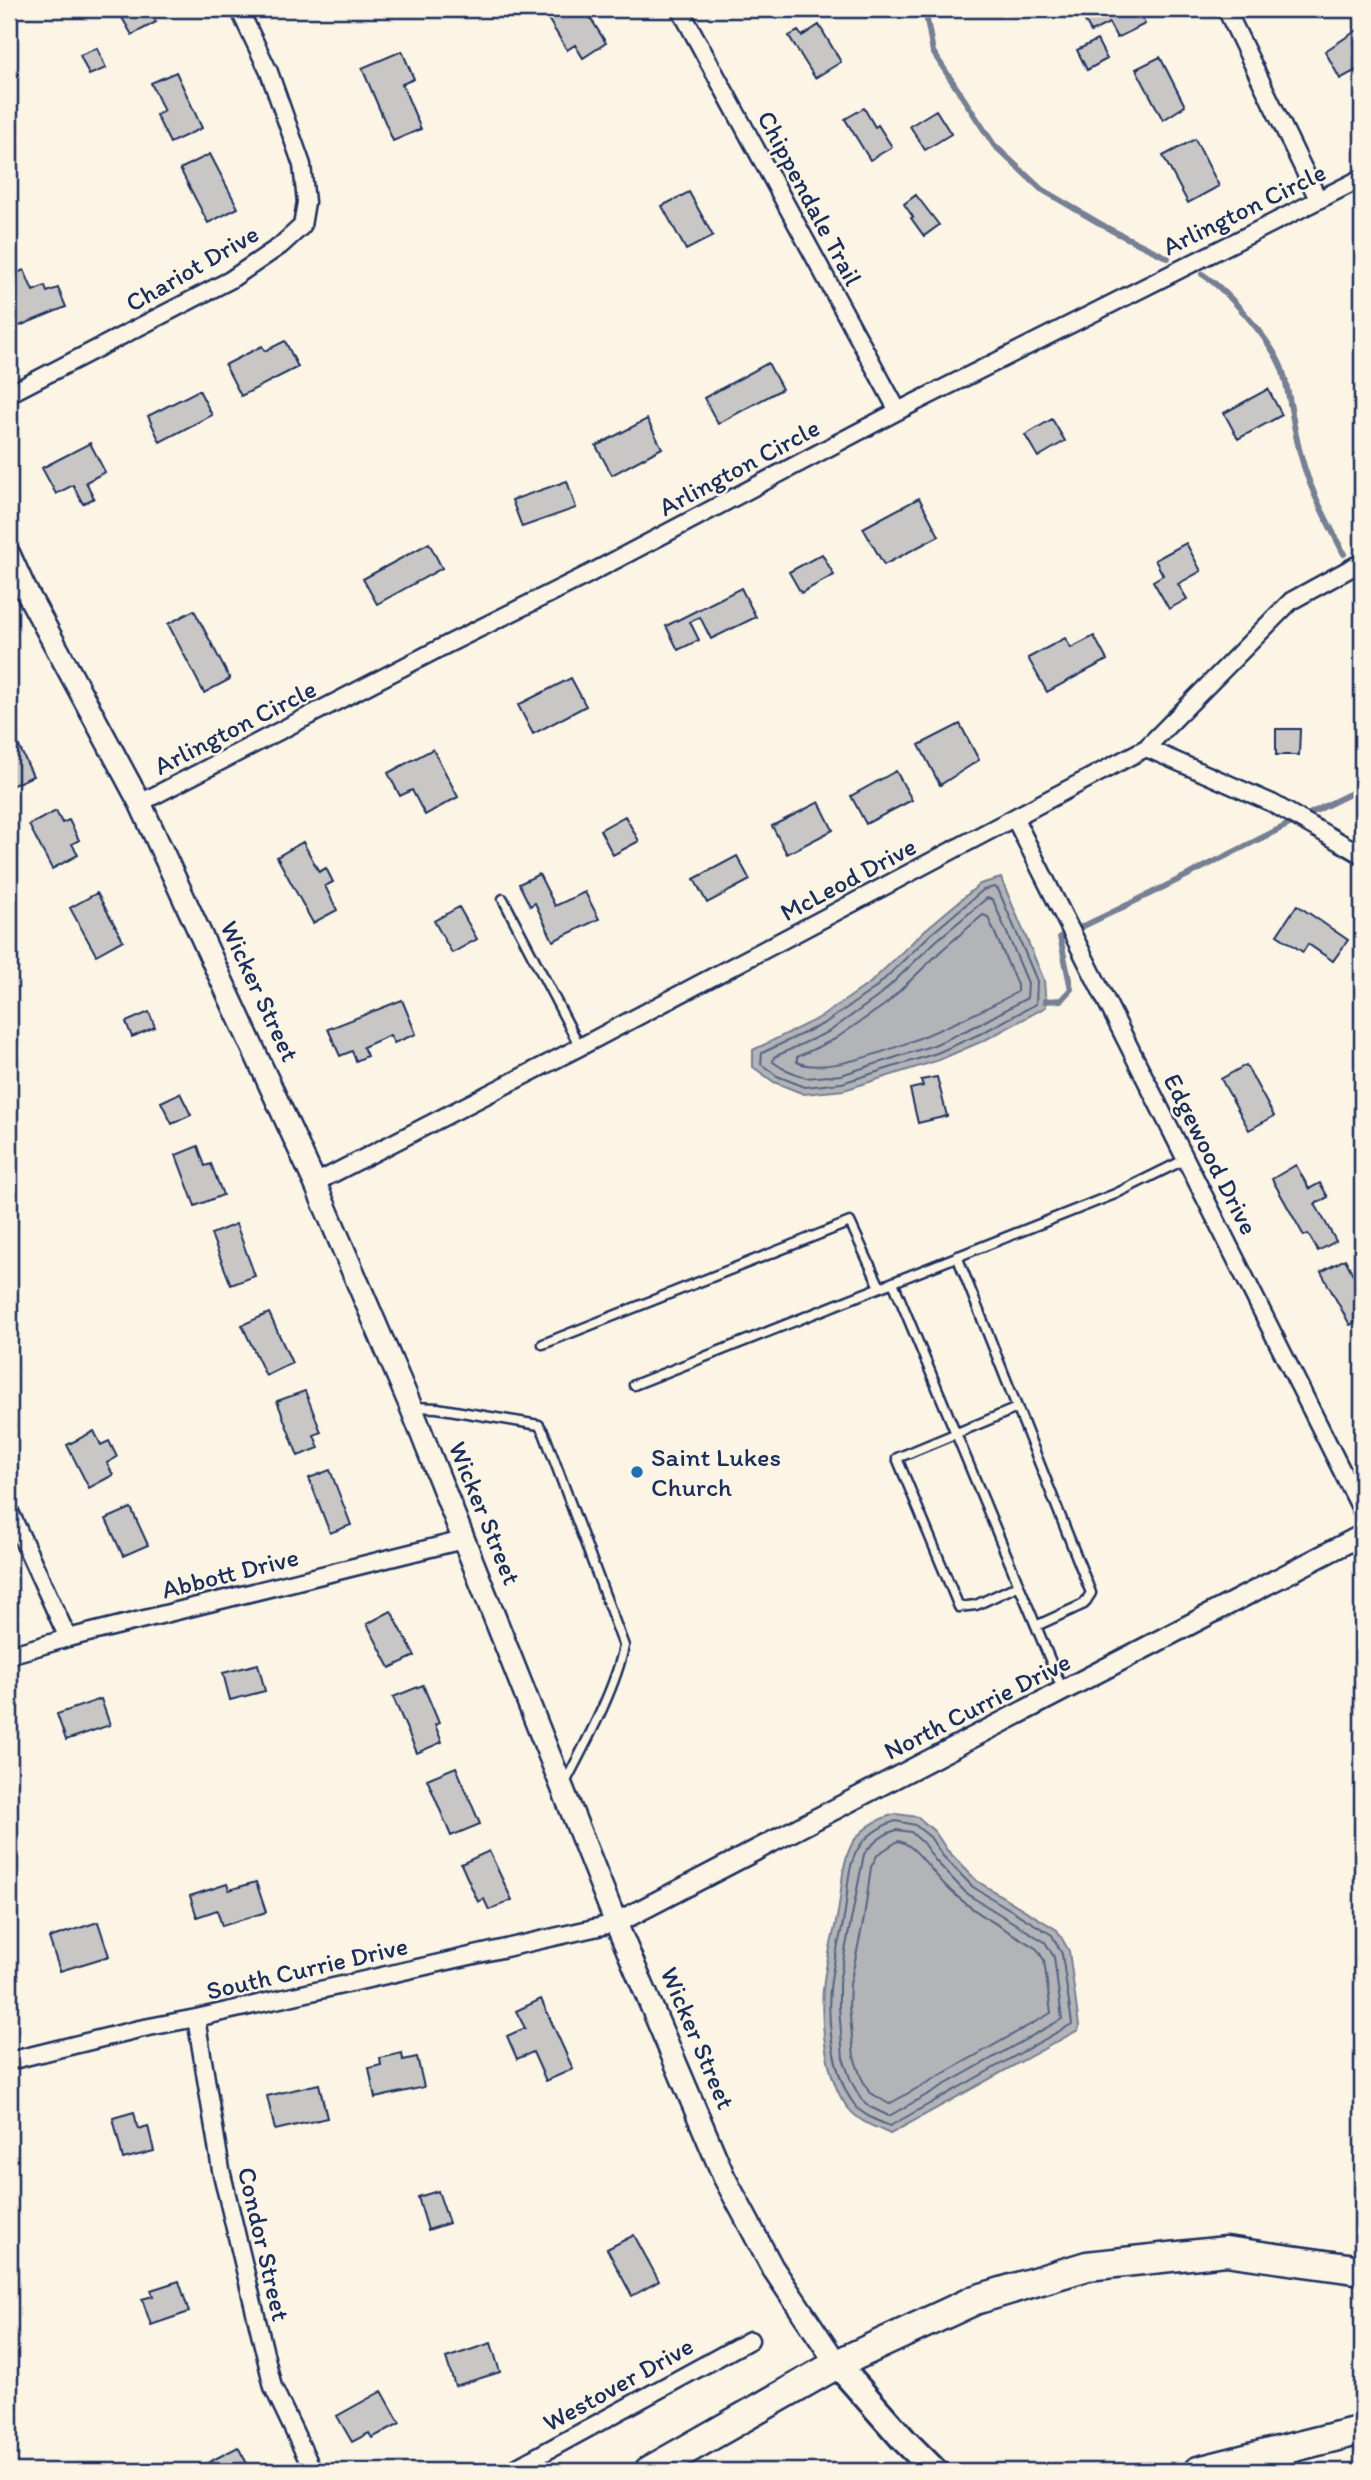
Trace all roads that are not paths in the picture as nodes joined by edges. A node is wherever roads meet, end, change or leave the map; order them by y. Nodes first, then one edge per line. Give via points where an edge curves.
1 (239, 9) edge
2 (680, 9) edge
3 (1226, 9) edge
4 (1362, 178) edge
5 (1318, 199) junction
6 (9, 394) edge
7 (898, 411) junction
8 (9, 554) edge
9 (1362, 562) edge
10 (16, 591) edge
11 (1146, 748) junction
12 (140, 803) junction
13 (1015, 818) junction
14 (1362, 855) edge
15 (503, 899) dead end
16 (580, 1047) junction
17 (1186, 1159) junction
18 (315, 1183) junction
19 (957, 1256) junction
20 (893, 1282) junction
21 (880, 1287) junction
22 (543, 1344) dead end
23 (634, 1385) dead end
24 (411, 1407) junction
25 (1017, 1408) junction
26 (956, 1433) junction
27 (9, 1510) edge
28 (1362, 1511) edge
29 (1362, 1535) edge
30 (463, 1540) junction
31 (1019, 1586) junction
32 (1036, 1626) junction
33 (68, 1638) junction
34 (9, 1655) edge
35 (1063, 1691) junction
36 (562, 1788) junction
37 (617, 1923) junction
38 (196, 2018) junction
39 (9, 2061) edge
40 (1362, 2270) edge
41 (750, 2340) dead end
42 (837, 2364) junction
43 (1362, 2430) edge
44 (313, 2471) edge
45 (510, 2471) edge
46 (649, 2471) edge
47 (935, 2471) edge
48 (1198, 2471) edge

1 - 6 street, Chariot Drive via 269,72 302,165 306,202 302,226 230,280
2 - 7 street, Chippendale Trail
3 - 5 street
4 - 5 street, Arlington Circle
5 - 7 street, Arlington Circle
7 - 12 street, Arlington Circle via 587,576
8 - 10 main road, Wicker Street
9 - 11 street, McLeod Drive via 1291,601
10 - 12 main road, Wicker Street
11 - 13 street, McLeod Drive
11 - 14 street via 1272,803
12 - 18 main road, Wicker Street
13 - 16 street, McLeod Drive
13 - 17 street, Edgewood Drive
15 - 16 lane
16 - 18 street, McLeod Drive
17 - 19 lane via 1115,1194
17 - 28 street, Edgewood Drive
18 - 24 main road, Wicker Street
19 - 20 lane
19 - 25 lane
20 - 21 lane
20 - 26 lane
21 - 22 lane via 850,1222
21 - 23 lane
24 - 30 main road, Wicker Street
24 - 36 lane via 539,1425 544,1433 624,1646
25 - 26 lane
25 - 32 lane via 1091,1593 1084,1604
26 - 31 lane
26 - 31 lane via 897,1458 902,1471 959,1607 976,1605
27 - 33 street
29 - 35 street, North Currie Drive
30 - 33 street, Abbott Drive
30 - 36 main road, Wicker Street
31 - 32 lane
32 - 35 lane
33 - 34 street, Abbott Drive
35 - 37 street, North Currie Drive
36 - 37 main road, Wicker Street
37 - 38 street, South Currie Drive
37 - 42 main road, Wicker Street via 724,2177 772,2267
38 - 39 street, South Currie Drive
38 - 44 street, Condor Street via 221,2170 273,2387
40 - 42 highway via 1226,2251 1087,2266 975,2300
41 - 45 street, Westover Drive
42 - 46 highway
42 - 47 main road, Wicker Street
43 - 48 highway

